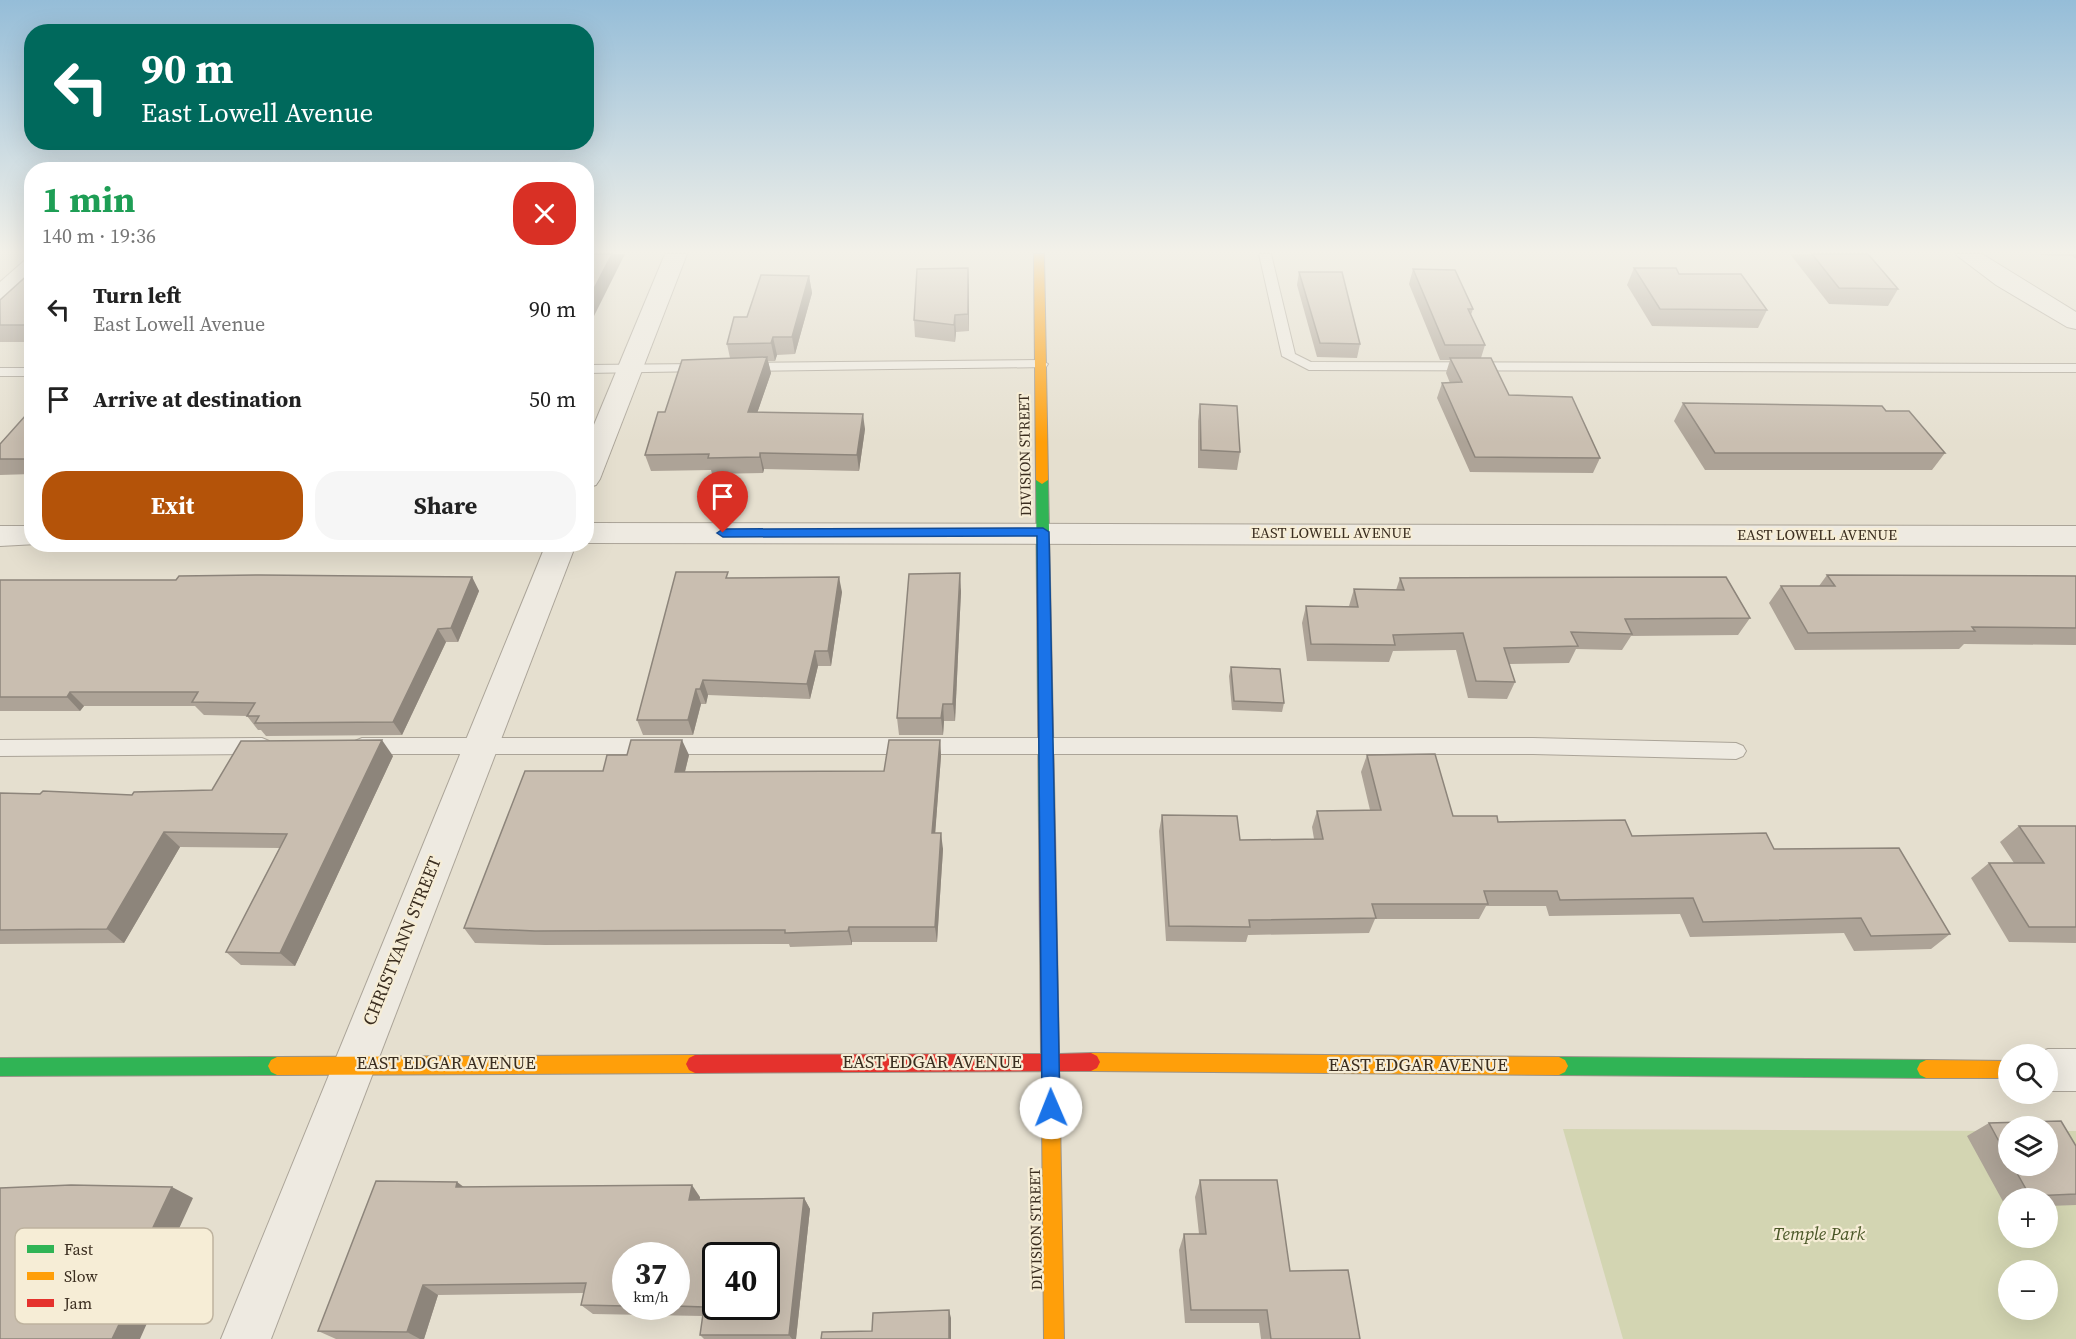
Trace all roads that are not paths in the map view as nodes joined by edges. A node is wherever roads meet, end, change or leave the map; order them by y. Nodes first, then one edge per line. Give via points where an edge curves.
1 (652, 316) edge
2 (1040, 316) edge
3 (1280, 316) edge
4 (1041, 364) junction
5 (2076, 368) edge
6 (594, 369) edge
7 (631, 369) junction
8 (0, 372) edge
9 (24, 372) edge
10 (594, 459) edge
11 (1043, 532) junction
12 (594, 533) edge
13 (0, 536) edge
14 (24, 536) edge
15 (2076, 536) edge
16 (558, 552) edge
17 (480, 745) junction
18 (280, 746) edge
19 (339, 746) edge
20 (1046, 747) junction
21 (0, 748) edge
22 (1736, 751) dead end
23 (1050, 1062) junction
24 (354, 1064) junction
25 (0, 1067) edge
26 (1998, 1070) edge
27 (2058, 1070) edge
28 (2076, 1070) edge
29 (246, 1339) edge
30 (1054, 1339) edge

1 - 7 street
2 - 4 street, DIVISION STREET
3 - 5 lane via 1289,356 1309,366
4 - 7 lane
4 - 11 street, DIVISION STREET
6 - 7 lane
7 - 10 street
8 - 9 lane
11 - 12 street, EAST LOWELL AVENUE
11 - 15 street, EAST LOWELL AVENUE
11 - 20 street, DIVISION STREET
13 - 14 street
16 - 17 street, CHRISTYANN STREET
17 - 19 lane
17 - 20 lane
17 - 24 street, CHRISTYANN STREET
18 - 21 lane
20 - 22 lane via 1533,746
20 - 23 street, DIVISION STREET
23 - 24 street, EAST EDGAR AVENUE
23 - 26 street, EAST EDGAR AVENUE
23 - 30 street, DIVISION STREET
24 - 25 street, EAST EDGAR AVENUE
24 - 29 street, CHRISTYANN STREET
27 - 28 street

